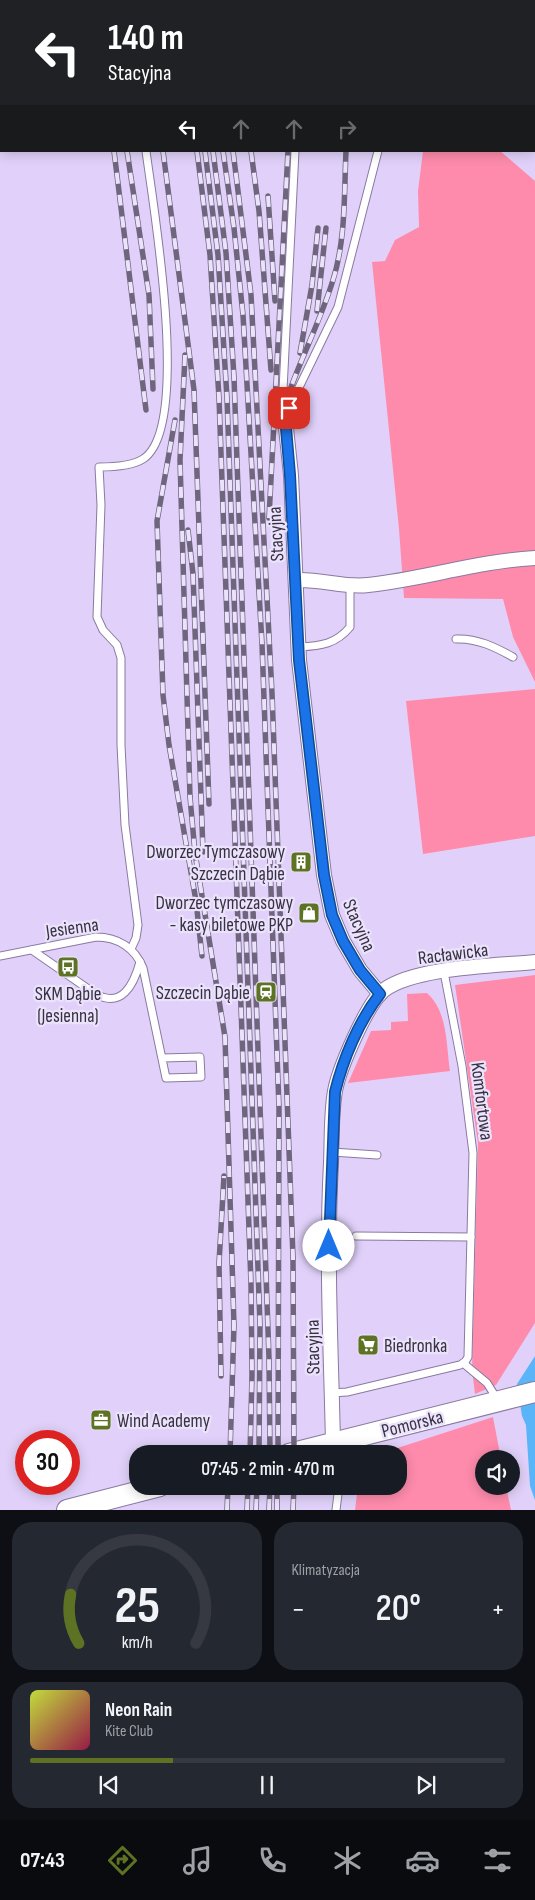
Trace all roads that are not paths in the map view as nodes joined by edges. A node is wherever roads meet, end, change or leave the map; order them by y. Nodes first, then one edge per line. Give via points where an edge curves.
1 (146, 152) edge
2 (295, 152) edge
3 (378, 152) edge
4 (283, 390) dead end
5 (289, 408) joint
6 (535, 558) edge
7 (296, 580) junction
8 (350, 586) junction
9 (456, 639) dead end
10 (299, 647) junction
11 (513, 657) dead end
12 (131, 949) junction
13 (32, 950) junction
14 (0, 956) edge
15 (140, 961) junction
16 (535, 962) edge
17 (444, 972) junction
18 (380, 994) junction
19 (162, 1058) junction
20 (332, 1152) junction
21 (377, 1155) dead end
22 (356, 1236) dead end
23 (471, 1237) junction
24 (463, 1363) junction
25 (332, 1393) junction
26 (516, 1396) edge
27 (340, 1443) junction
28 (331, 1445) edge
29 (129, 1495) edge
30 (338, 1495) edge
31 (77, 1509) edge
32 (336, 1510) edge

1 - 12 lane via 164,292 168,344 166,395 160,432 144,459 99,467 102,505 96,607 98,624 117,645 121,658 125,831 138,925
2 - 4 lane
3 - 5 lane via 338,306
5 - 7 street, Stacyjna via 286,428
6 - 8 street
7 - 8 street via 321,580
7 - 10 street, Stacyjna
8 - 10 lane via 350,627 341,638 330,644
9 - 11 lane via 470,639 494,646
10 - 18 street, Stacyjna via 305,723 328,896 343,941 360,970
12 - 13 lane, Jesienna via 118,941 101,937
12 - 15 lane, Jesienna
13 - 14 lane, Jesienna
13 - 15 lane via 94,993 108,998 120,996 131,987
15 - 19 lane, Jesienna
16 - 17 street, Racławicka
17 - 18 street, Racławicka via 408,978
17 - 23 lane, Komfortowa via 462,1066 473,1153
18 - 20 street, Stacyjna via 364,1019 339,1075
19 - 19 lane, Jesienna via 200,1057 200,1077 166,1078
20 - 21 lane
20 - 25 street, Stacyjna via 329,1220
22 - 23 lane
23 - 24 lane, Komfortowa via 468,1357
24 - 25 lane
24 - 26 lane via 487,1383
25 - 27 street, Stacyjna
26 - 27 street, Pomorska
27 - 28 street, Pomorska
29 - 31 street
30 - 32 lane

